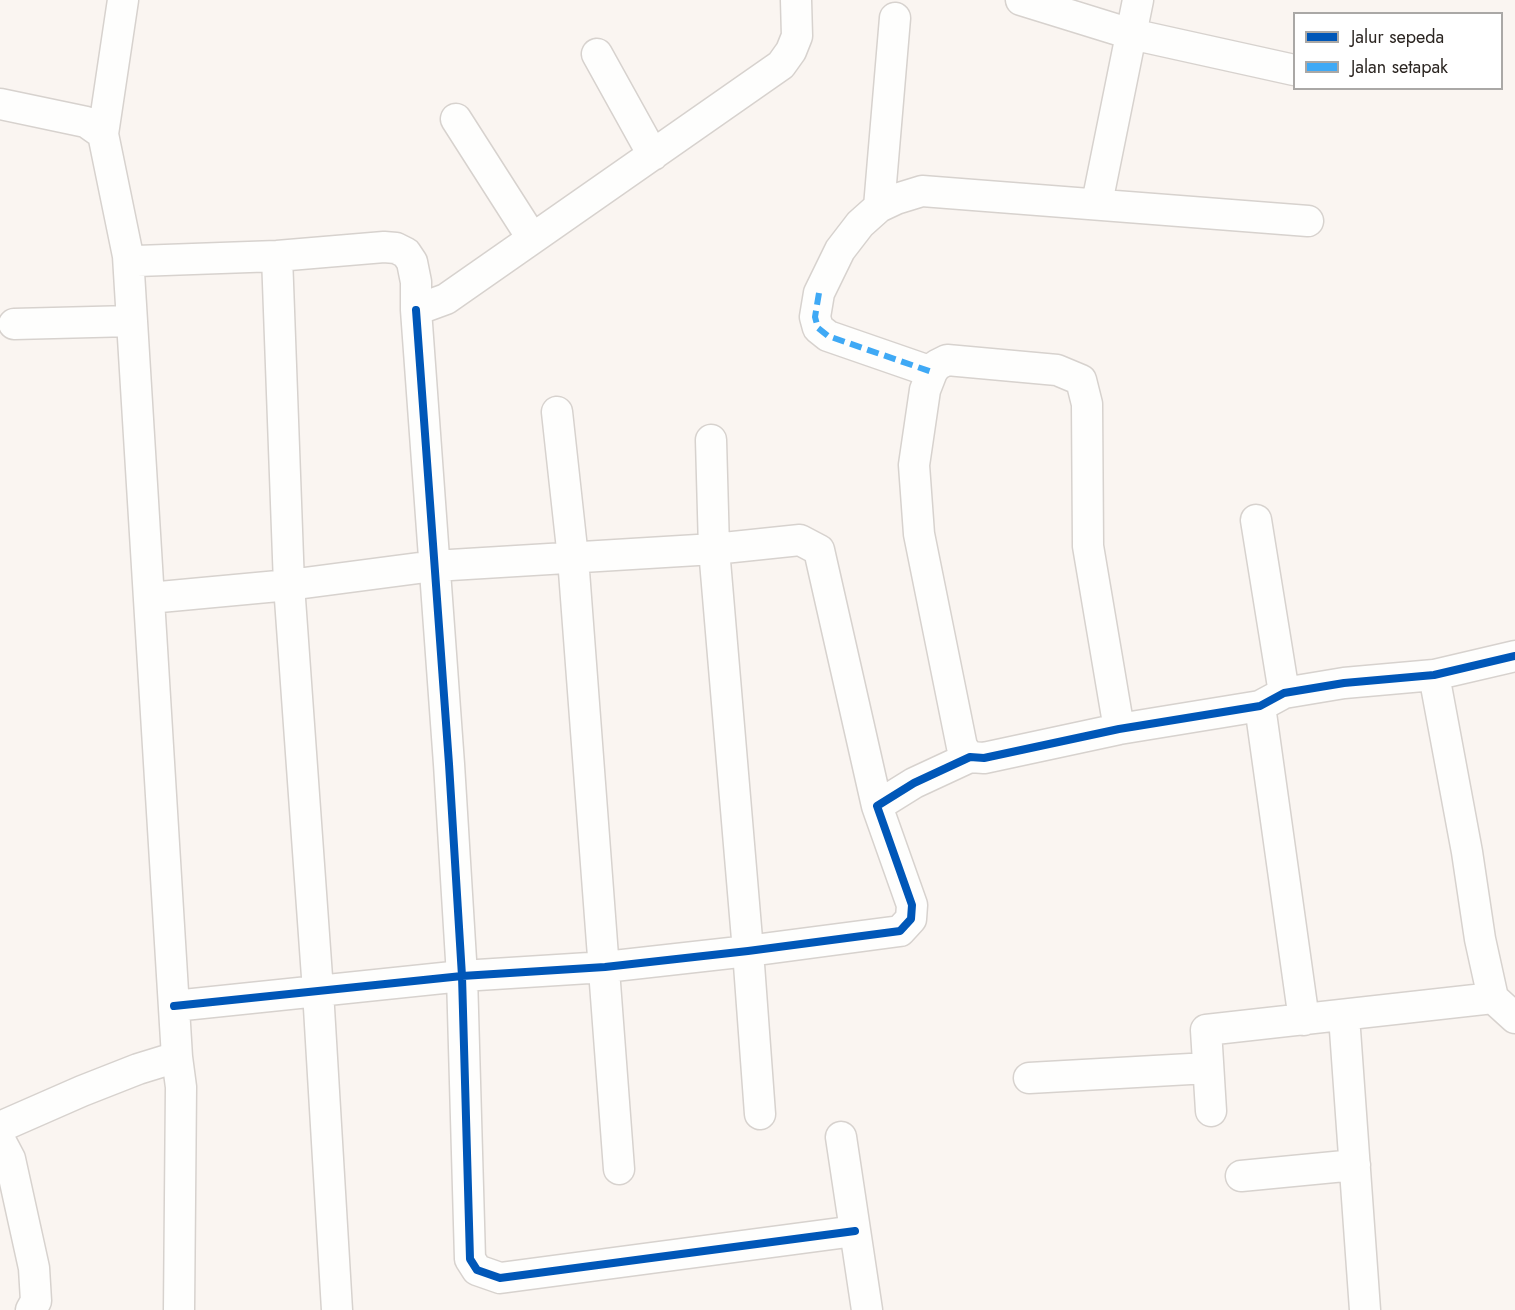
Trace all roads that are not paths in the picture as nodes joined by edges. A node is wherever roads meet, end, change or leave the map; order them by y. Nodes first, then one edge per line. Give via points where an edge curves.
1 (123, 0) edge
2 (796, 0) edge
3 (1021, 0) edge
4 (1138, 0) edge
5 (895, 18) dead end
6 (1131, 34) junction
7 (597, 54) dead end
8 (1293, 70) edge
9 (0, 105) edge
10 (456, 119) dead end
11 (103, 134) junction
12 (652, 155) junction
13 (1097, 204) junction
14 (879, 207) junction
15 (1308, 221) dead end
16 (532, 238) junction
17 (128, 256) junction
18 (277, 256) junction
19 (416, 310) junction
20 (132, 321) junction
21 (14, 324) dead end
22 (932, 372) junction
23 (557, 412) dead end
24 (711, 440) dead end
25 (1256, 520) dead end
26 (714, 549) junction
27 (573, 558) junction
28 (434, 566) junction
29 (289, 585) junction
30 (149, 598) junction
31 (1515, 656) edge
32 (1434, 675) junction
33 (1272, 699) junction
34 (1119, 729) junction
35 (970, 757) junction
36 (877, 806) junction
37 (748, 951) junction
38 (604, 967) junction
39 (462, 976) junction
40 (318, 991) junction
41 (1493, 998) junction
42 (174, 1006) junction
43 (1344, 1016) junction
44 (1515, 1018) edge
45 (1304, 1020) junction
46 (177, 1057) junction
47 (1208, 1068) junction
48 (1029, 1078) dead end
49 (1211, 1112) dead end
50 (760, 1114) dead end
51 (0, 1127) edge
52 (841, 1137) dead end
53 (0, 1140) edge
54 (1355, 1165) junction
55 (619, 1168) dead end
56 (1241, 1176) dead end
57 (855, 1231) junction
58 (31, 1310) edge
59 (179, 1310) edge
60 (337, 1310) edge
61 (867, 1310) edge
62 (1365, 1310) edge

1 - 11 street
2 - 12 street via 797,36 781,65
3 - 6 street
4 - 6 street
5 - 14 street
6 - 8 street
6 - 13 street
7 - 12 street
9 - 11 street via 86,122
10 - 16 street
11 - 17 street
12 - 16 street
13 - 14 street via 922,191
13 - 15 street
14 - 22 street via 840,250 819,293 815,317 818,328 828,336
16 - 19 street via 446,299
17 - 18 street via 137,261 154,261
17 - 20 street
18 - 19 street via 396,248 412,262
18 - 29 street
19 - 28 street
20 - 21 street
20 - 30 street
22 - 34 street via 947,360 1058,370 1080,380 1087,404 1088,546
22 - 35 street via 925,390 914,465 918,534 962,747
23 - 27 street
24 - 26 street
25 - 33 street
26 - 27 street
26 - 36 street via 800,540 819,550
26 - 37 street
27 - 28 street
27 - 38 street
28 - 29 street
28 - 39 street
29 - 30 street
29 - 40 street
30 - 42 street
31 - 32 street
32 - 33 street via 1344,683
32 - 41 street
33 - 34 street
33 - 45 street
34 - 35 street via 984,758
35 - 36 street via 914,783
36 - 37 street via 912,905 912,919 900,931
37 - 38 street
37 - 50 street
38 - 39 street
38 - 55 street
39 - 40 street
39 - 57 street via 470,1259 477,1270 500,1278 511,1277
40 - 42 street
40 - 60 street
41 - 43 street
41 - 44 street
42 - 46 street
43 - 45 street
43 - 54 street
45 - 47 street via 1206,1030
46 - 51 street via 93,1086
46 - 59 street via 181,1087
47 - 48 street
47 - 49 street
52 - 57 street
53 - 58 street via 10,1159 34,1268 36,1301
54 - 56 street
54 - 62 street
57 - 61 street

